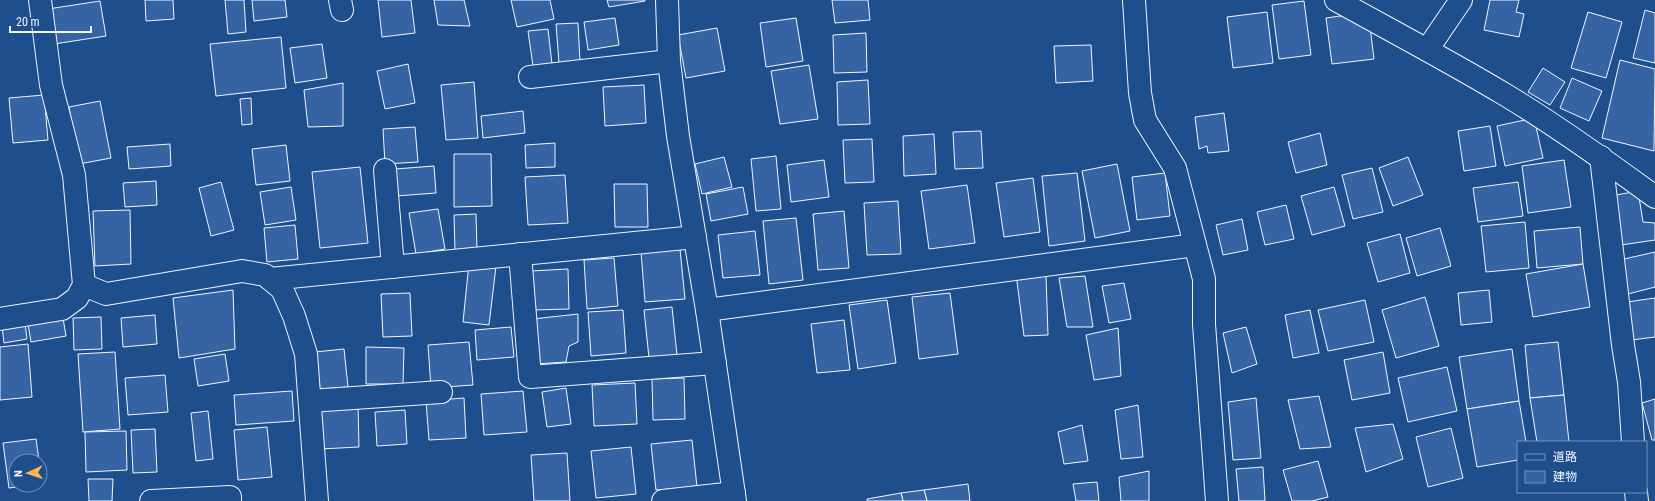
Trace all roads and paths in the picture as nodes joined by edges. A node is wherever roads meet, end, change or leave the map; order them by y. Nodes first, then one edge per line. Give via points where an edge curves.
1 (40, 0) edge
2 (667, 0) edge
3 (1134, 0) edge
4 (1336, 0) edge
5 (1461, 0) edge
6 (1427, 50) junction
7 (669, 61) junction
8 (530, 77) dead end
9 (1601, 157) junction
10 (385, 170) dead end
11 (1655, 197) edge
12 (695, 237) junction
13 (1195, 245) junction
14 (520, 254) junction
15 (393, 267) junction
16 (270, 279) junction
17 (84, 285) junction
18 (708, 310) junction
19 (0, 319) edge
20 (715, 363) junction
21 (441, 392) dead end
22 (310, 401) junction
23 (1633, 441) edge
24 (735, 497) edge
25 (151, 501) edge
26 (230, 501) edge
27 (317, 501) edge
28 (663, 501) edge
29 (1217, 501) edge

1 - 17 street via 51,85 74,175
2 - 7 street
3 - 13 street via 1140,93 1146,120 1175,168
4 - 6 street
5 - 6 street
6 - 9 street via 1505,95
7 - 8 street
7 - 12 street via 678,136
9 - 11 street
9 - 23 street via 1629,382
10 - 15 street
12 - 14 street
12 - 18 street
13 - 18 street
13 - 29 street via 1204,279 1204,324
14 - 15 street
14 - 20 street via 530,377
15 - 16 street
16 - 17 street via 265,275 242,271 106,294
16 - 22 street via 282,289 294,316 306,354
17 - 19 street via 77,298 62,309
18 - 20 street
20 - 24 street
21 - 22 street
22 - 27 street
24 - 28 street
25 - 26 street via 230,497

